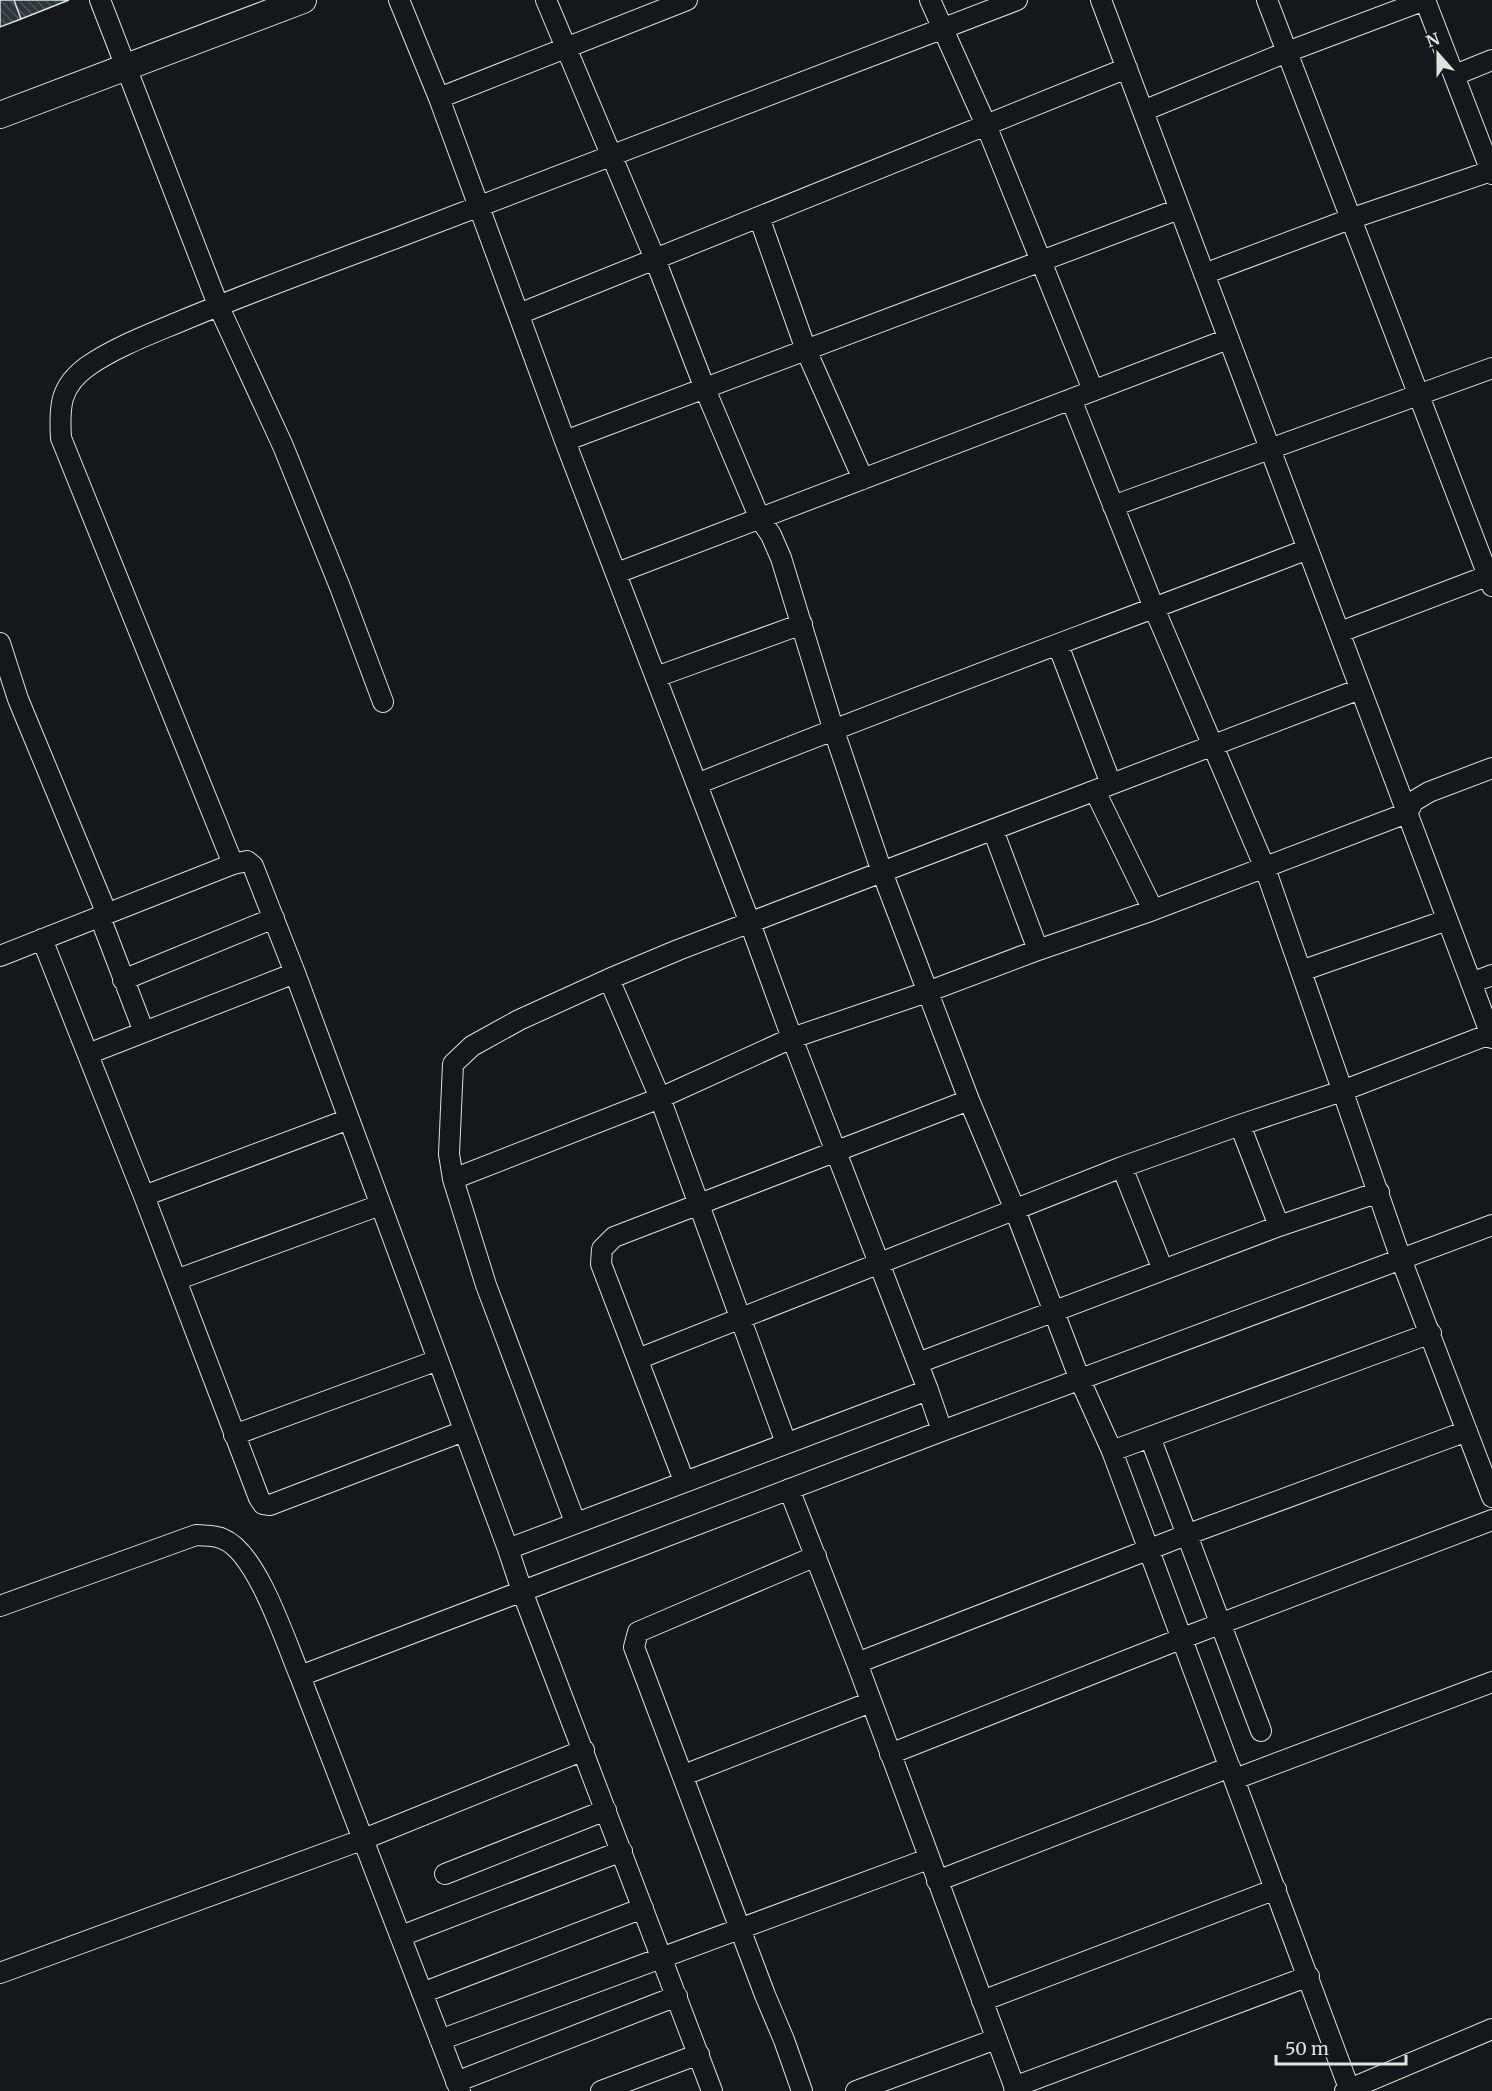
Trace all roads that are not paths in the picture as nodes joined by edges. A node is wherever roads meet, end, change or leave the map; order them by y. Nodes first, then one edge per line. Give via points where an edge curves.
1 (100, 0) edge
2 (303, 0) edge
3 (399, 0) edge
4 (546, 0) edge
5 (930, 0) edge
6 (1017, 0) edge
7 (1101, 0) edge
8 (1267, 0) edge
9 (1425, 0) edge
10 (682, 1) edge
11 (942, 29) junction
12 (566, 47) junction
13 (1287, 52) junction
14 (1492, 60) edge
15 (126, 68) junction
16 (1127, 68) junction
17 (1455, 75) junction
18 (439, 99) junction
19 (1143, 111) junction
20 (0, 114) edge
21 (986, 125) junction
22 (1487, 145) edge
23 (612, 157) junction
24 (1492, 172) edge
25 (479, 207) junction
26 (1179, 209) junction
27 (759, 217) junction
28 (1350, 219) junction
29 (655, 259) junction
30 (1042, 260) junction
31 (1204, 274) junction
32 (219, 305) junction
33 (519, 314) junction
34 (1228, 339) junction
35 (806, 350) junction
36 (1492, 368) edge
37 (705, 389) junction
38 (1093, 390) junction
39 (1418, 395) junction
40 (1071, 399) junction
41 (565, 441) junction
42 (1270, 449) junction
43 (863, 479) junction
44 (1113, 506) junction
45 (760, 519) junction
46 (1308, 549) junction
47 (616, 573) junction
48 (1491, 578) edge
49 (1154, 608) junction
50 (802, 624) junction
51 (1340, 632) junction
52 (0, 643) edge
53 (1058, 645) junction
54 (656, 677) junction
55 (1360, 689) junction
56 (383, 702) dead end
57 (833, 729) junction
58 (1214, 744) junction
59 (1492, 768) edge
60 (697, 784) junction
61 (1103, 787) junction
62 (1407, 813) junction
63 (993, 830) junction
64 (233, 864) junction
65 (1264, 868) junction
66 (882, 872) junction
67 (1153, 910) junction
68 (103, 915) junction
69 (274, 918) junction
70 (1447, 920) junction
71 (750, 923) junction
72 (42, 939) junction
73 (1038, 950) junction
74 (0, 956) edge
75 (1301, 971) junction
76 (295, 973) junction
77 (1492, 975) edge
78 (609, 979) junction
79 (123, 980) junction
80 (1471, 983) junction
81 (927, 992) junction
82 (144, 1032) junction
83 (1491, 1036) edge
84 (792, 1038) junction
85 (88, 1054) junction
86 (1342, 1091) junction
87 (660, 1098) junction
88 (969, 1100) junction
89 (349, 1119) junction
90 (1239, 1125) junction
91 (837, 1151) junction
92 (1122, 1167) junction
93 (453, 1179) junction
94 (1379, 1192) junction
95 (144, 1196) junction
96 (699, 1204) junction
97 (380, 1205) junction
98 (1015, 1210) junction
99 (1492, 1225) edge
100 (1279, 1226) junction
101 (1401, 1259) junction
102 (881, 1264) junction
103 (1163, 1270) junction
104 (176, 1280) junction
105 (1054, 1311) junction
106 (740, 1318) junction
107 (1431, 1333) junction
108 (638, 1359) junction
109 (438, 1360) junction
110 (918, 1363) junction
111 (1080, 1380) junction
112 (928, 1390) junction
113 (464, 1431) junction
114 (942, 1431) junction
115 (1467, 1431) junction
116 (234, 1435) junction
117 (1150, 1437) junction
118 (786, 1443) junction
119 (1112, 1451) junction
120 (684, 1481) junction
121 (1490, 1484) edge
122 (789, 1489) junction
123 (1492, 1520) edge
124 (575, 1522) junction
125 (1186, 1535) junction
126 (508, 1549) junction
127 (1148, 1550) junction
128 (816, 1556) junction
129 (522, 1591) junction
130 (0, 1606) edge
131 (1221, 1624) junction
132 (1183, 1638) junction
133 (857, 1663) junction
134 (300, 1676) junction
135 (1492, 1682) edge
136 (871, 1702) junction
137 (1262, 1731) dead end
138 (584, 1750) junction
139 (890, 1754) junction
140 (1232, 1773) junction
141 (684, 1775) junction
142 (606, 1810) junction
143 (364, 1839) junction
144 (622, 1851) junction
145 (928, 1859) junction
146 (446, 1874) dead end
147 (937, 1881) junction
148 (1276, 1888) junction
149 (643, 1908) junction
150 (741, 1928) junction
151 (401, 1936) junction
152 (662, 1957) junction
153 (0, 1973) edge
154 (1309, 1976) junction
155 (422, 1994) junction
156 (677, 1996) junction
157 (982, 2001) junction
158 (1492, 2029) edge
159 (996, 2038) junction
160 (440, 2040) junction
161 (699, 2054) junction
162 (458, 2086) edge
163 (1015, 2089) edge
164 (1348, 2090) edge
165 (601, 2091) edge
166 (712, 2091) edge
167 (802, 2091) edge
168 (856, 2091) edge

1 - 15 street
2 - 15 main road
3 - 18 street
4 - 12 street
5 - 11 street
6 - 11 street
7 - 16 street
8 - 13 street
9 - 13 street
9 - 17 street
10 - 12 street
11 - 21 street
11 - 23 street
12 - 18 street
12 - 23 street
13 - 19 street
13 - 28 street
14 - 17 street
15 - 20 main road
15 - 32 street
16 - 19 street
16 - 21 street
17 - 22 street
18 - 25 street
19 - 26 street
21 - 27 street
21 - 30 street
22 - 24 street
23 - 25 street
23 - 29 street
24 - 28 street
25 - 32 street
25 - 33 street
26 - 30 street
26 - 31 street
27 - 29 street
27 - 35 street
28 - 31 street
28 - 39 street
29 - 33 street
29 - 37 street
30 - 35 street
30 - 38 street
31 - 34 street
32 - 56 street via 283,446
32 - 64 street via 146,336 88,367 63,395 59,411 61,438
33 - 41 street
34 - 38 street
34 - 42 street
35 - 37 street
35 - 43 street
36 - 39 street
37 - 41 street
37 - 45 street
38 - 40 street
39 - 42 street
39 - 48 street
40 - 43 street
40 - 44 street
41 - 47 street
42 - 44 street
42 - 46 street
43 - 45 street
44 - 49 street
45 - 47 street
45 - 50 street via 781,558
46 - 49 street
46 - 51 street
47 - 54 street
48 - 51 street
49 - 53 street
49 - 58 street
50 - 54 street
50 - 57 street
51 - 55 street
52 - 68 street
53 - 57 street
53 - 61 street
54 - 60 street
55 - 58 street
55 - 62 street
57 - 60 street
57 - 66 street
58 - 61 street
58 - 65 street
59 - 62 street via 1429,792 1414,801
60 - 71 street
61 - 63 street
61 - 67 street
62 - 65 street
62 - 70 street
63 - 66 street
63 - 73 street
64 - 68 street
64 - 69 street via 247,861 252,866
65 - 67 street
65 - 75 street
66 - 71 street
66 - 81 street
67 - 73 street
68 - 72 street
68 - 79 street
69 - 76 street
69 - 79 street
70 - 75 street
70 - 80 street
71 - 78 street
71 - 84 street
72 - 74 street
72 - 85 street
73 - 81 street
75 - 86 street
76 - 82 street
76 - 89 street
77 - 80 street
78 - 87 street
78 - 93 street via 519,1020 472,1046 453,1064 449,1154
79 - 82 street
80 - 83 street
81 - 84 street
81 - 88 street
82 - 85 street
83 - 86 street
84 - 87 street
84 - 91 street
85 - 95 street
86 - 90 street
86 - 94 street
87 - 93 street
87 - 96 street
88 - 91 street
88 - 98 street
89 - 95 street
89 - 97 street
90 - 92 street
90 - 100 street
91 - 96 street
91 - 102 street
92 - 98 street
92 - 103 street
93 - 124 street via 486,1285
94 - 100 street
94 - 101 street
95 - 104 street
96 - 106 street
96 - 108 street via 614,1237 602,1249 602,1264
97 - 104 street
97 - 109 street
98 - 102 street
98 - 105 street
99 - 101 street
100 - 103 street
101 - 107 street
101 - 111 street
102 - 106 street
102 - 110 street
103 - 105 street
104 - 116 street
105 - 110 street
105 - 111 street
106 - 108 street
106 - 118 street
107 - 115 street
107 - 117 street
108 - 120 street
109 - 113 street
109 - 116 street
110 - 112 street
111 - 114 street
111 - 119 street
112 - 114 street
112 - 118 street
113 - 116 street via 270,1505 259,1498
113 - 126 street
114 - 122 street
115 - 121 street
115 - 125 street
117 - 119 street
117 - 125 street
118 - 120 street
119 - 127 street
120 - 124 street
122 - 128 street
122 - 129 street
123 - 131 street
124 - 126 street
125 - 127 street
125 - 131 street
126 - 129 street
127 - 132 street
127 - 133 street
128 - 133 street
128 - 141 street via 638,1632 634,1647
129 - 134 street
129 - 138 street
130 - 134 street via 195,1534 224,1539 246,1557 262,1582
131 - 132 street
131 - 137 street
132 - 139 street
132 - 140 street
133 - 136 street
134 - 143 street
135 - 140 street
136 - 139 street
136 - 141 street
138 - 142 street
138 - 143 street
139 - 145 street
140 - 147 street
140 - 148 street
141 - 150 street
142 - 144 street
142 - 146 street
143 - 151 street
143 - 153 street
144 - 149 street
144 - 151 street
145 - 147 street
145 - 150 street
147 - 157 street
148 - 154 street
148 - 157 street
149 - 152 street
149 - 155 street
150 - 152 street
150 - 167 street
151 - 155 street
152 - 156 street
152 - 160 street
154 - 163 street
154 - 164 street
155 - 160 street
156 - 161 street
156 - 162 street
157 - 159 street
158 - 164 street
159 - 163 street
159 - 168 street
160 - 162 street
161 - 165 street
161 - 166 street

